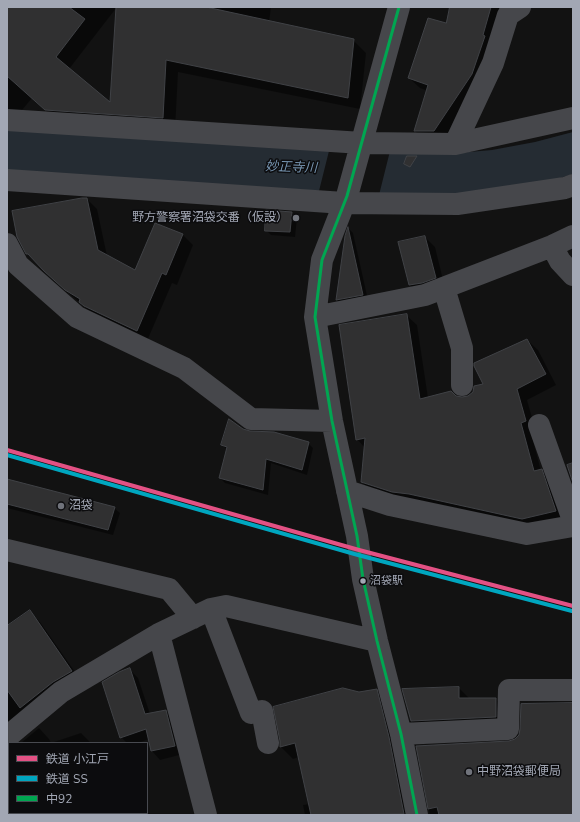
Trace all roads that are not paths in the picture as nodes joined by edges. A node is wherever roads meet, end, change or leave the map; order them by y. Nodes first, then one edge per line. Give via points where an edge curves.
1 (399, 7) edge
2 (520, 7) edge
3 (573, 118) edge
4 (7, 120) edge
5 (455, 144) junction
6 (361, 147) junction
7 (7, 180) edge
8 (573, 185) edge
9 (346, 199) junction
10 (573, 236) edge
11 (7, 244) edge
12 (552, 246) junction
13 (573, 275) edge
14 (444, 288) junction
15 (315, 317) junction
16 (462, 385) dead end
17 (332, 421) junction
18 (539, 424) dead end
19 (347, 491) junction
20 (573, 520) edge
21 (573, 526) edge
22 (7, 550) edge
23 (202, 613) junction
24 (159, 634) junction
25 (377, 641) junction
26 (573, 690) edge
27 (9, 730) edge
28 (401, 734) junction
29 (268, 743) dead end
30 (206, 815) edge
31 (417, 815) edge

1 - 6 street
2 - 5 street via 508,15 493,63
3 - 5 street
4 - 6 street
5 - 6 street
6 - 9 street
7 - 9 street
8 - 9 street via 457,204
9 - 15 street via 322,260
10 - 12 street
11 - 17 street via 18,265 77,317 184,368 251,419
12 - 13 street via 560,261
12 - 14 street
14 - 15 street via 425,295
14 - 16 street via 462,348
15 - 17 street
17 - 19 street
18 - 20 street
19 - 21 street via 390,504 528,534
19 - 25 street
22 - 23 street via 168,589
23 - 24 street
23 - 25 street via 226,606
23 - 29 street via 250,713 262,712
24 - 27 street via 61,692
24 - 30 street
25 - 28 street
26 - 28 street via 509,690 508,729
28 - 31 street

